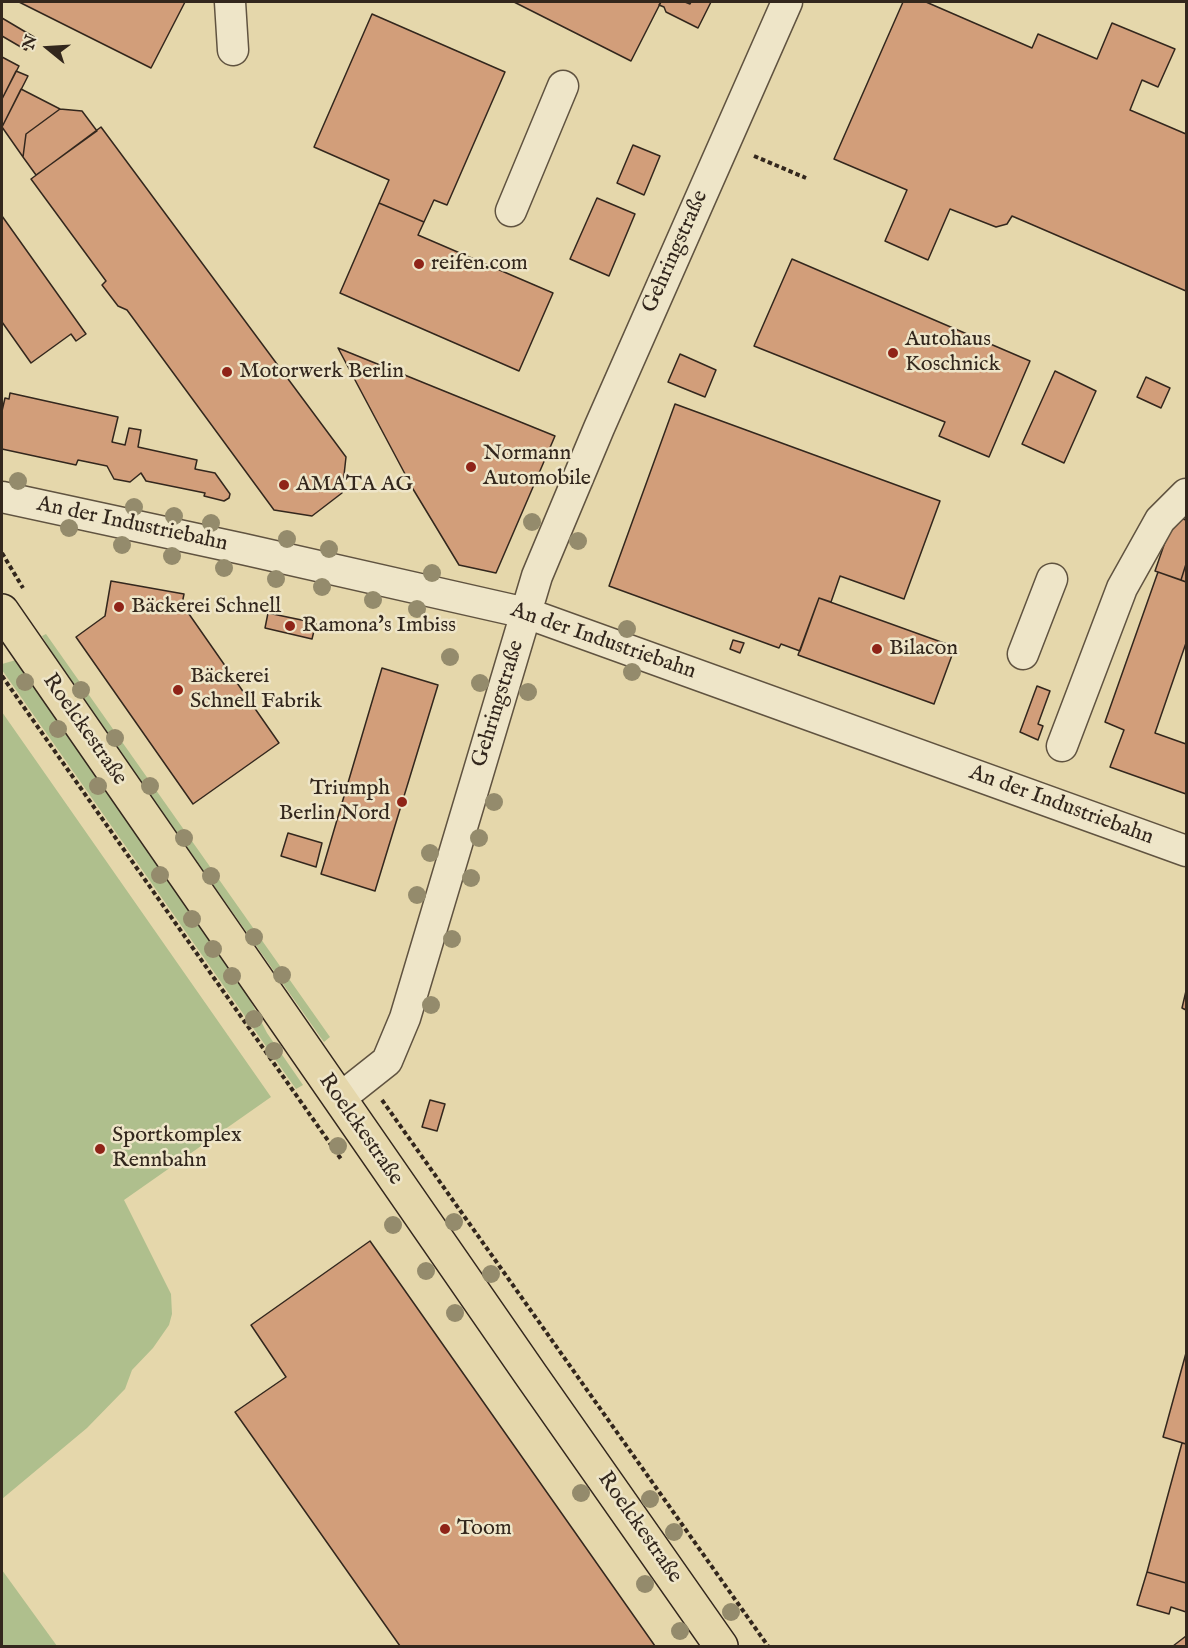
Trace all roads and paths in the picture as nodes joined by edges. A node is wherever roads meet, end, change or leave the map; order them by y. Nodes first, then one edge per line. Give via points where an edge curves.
1 (230, 2) edge
2 (786, 2) edge
3 (233, 50) dead end
4 (563, 86) dead end
5 (754, 156) dead end
6 (806, 178) dead end
7 (511, 210) dead end
8 (1186, 494) edge
9 (2, 497) edge
10 (1052, 579) dead end
11 (2, 611) edge
12 (526, 613) junction
13 (1023, 654) dead end
14 (2, 675) edge
15 (1062, 746) dead end
16 (1186, 851) edge
17 (339, 1100) junction
18 (393, 1113) dead end
19 (344, 1163) dead end
20 (722, 1647) edge
21 (768, 1647) edge

1 - 3 street
2 - 12 street, Gehringstraße via 599,428 537,576
4 - 7 street
5 - 6 path
8 - 15 street via 1160,520 1122,588
9 - 12 street, An der Industriebahn
10 - 13 street
11 - 17 main road, Roelckestraße
12 - 16 street, An der Industriebahn
12 - 17 street, Gehringstraße via 405,1018 387,1061
14 - 19 path
17 - 20 main road, Roelckestraße
18 - 21 path

